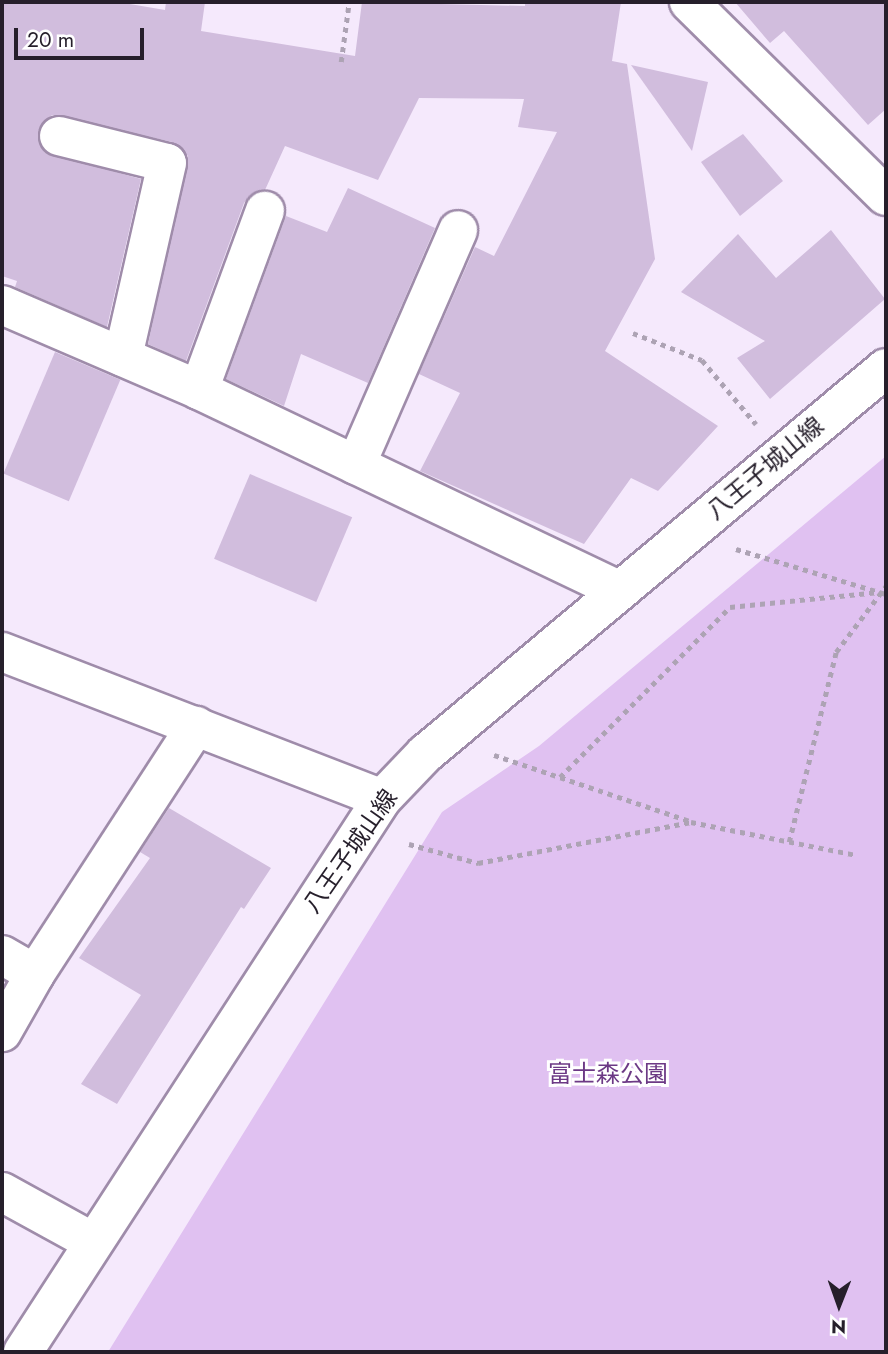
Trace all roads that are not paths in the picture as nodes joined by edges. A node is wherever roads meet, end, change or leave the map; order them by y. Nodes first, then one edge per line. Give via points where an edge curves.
1 (689, 2) edge
2 (59, 136) dead end
3 (886, 196) edge
4 (265, 211) dead end
5 (458, 230) dead end
6 (2, 305) edge
7 (123, 357) junction
8 (886, 368) edge
9 (199, 390) junction
10 (356, 465) junction
11 (618, 590) junction
12 (2, 652) edge
13 (196, 726) junction
14 (382, 799) junction
15 (2, 955) edge
16 (35, 974) junction
17 (2, 1032) edge
18 (2, 1192) edge
19 (93, 1242) junction
20 (23, 1352) edge

1 - 3 street
2 - 7 street via 167,163
4 - 9 street
5 - 10 street
6 - 7 street
7 - 9 street
8 - 11 street, 八王子城山線
9 - 10 street
10 - 11 street
11 - 14 street, 八王子城山線 via 425,754
12 - 13 street
13 - 14 street
13 - 16 street
14 - 19 street, 八王子城山線
15 - 16 street
16 - 17 street
18 - 19 street
19 - 20 street, 八王子城山線

